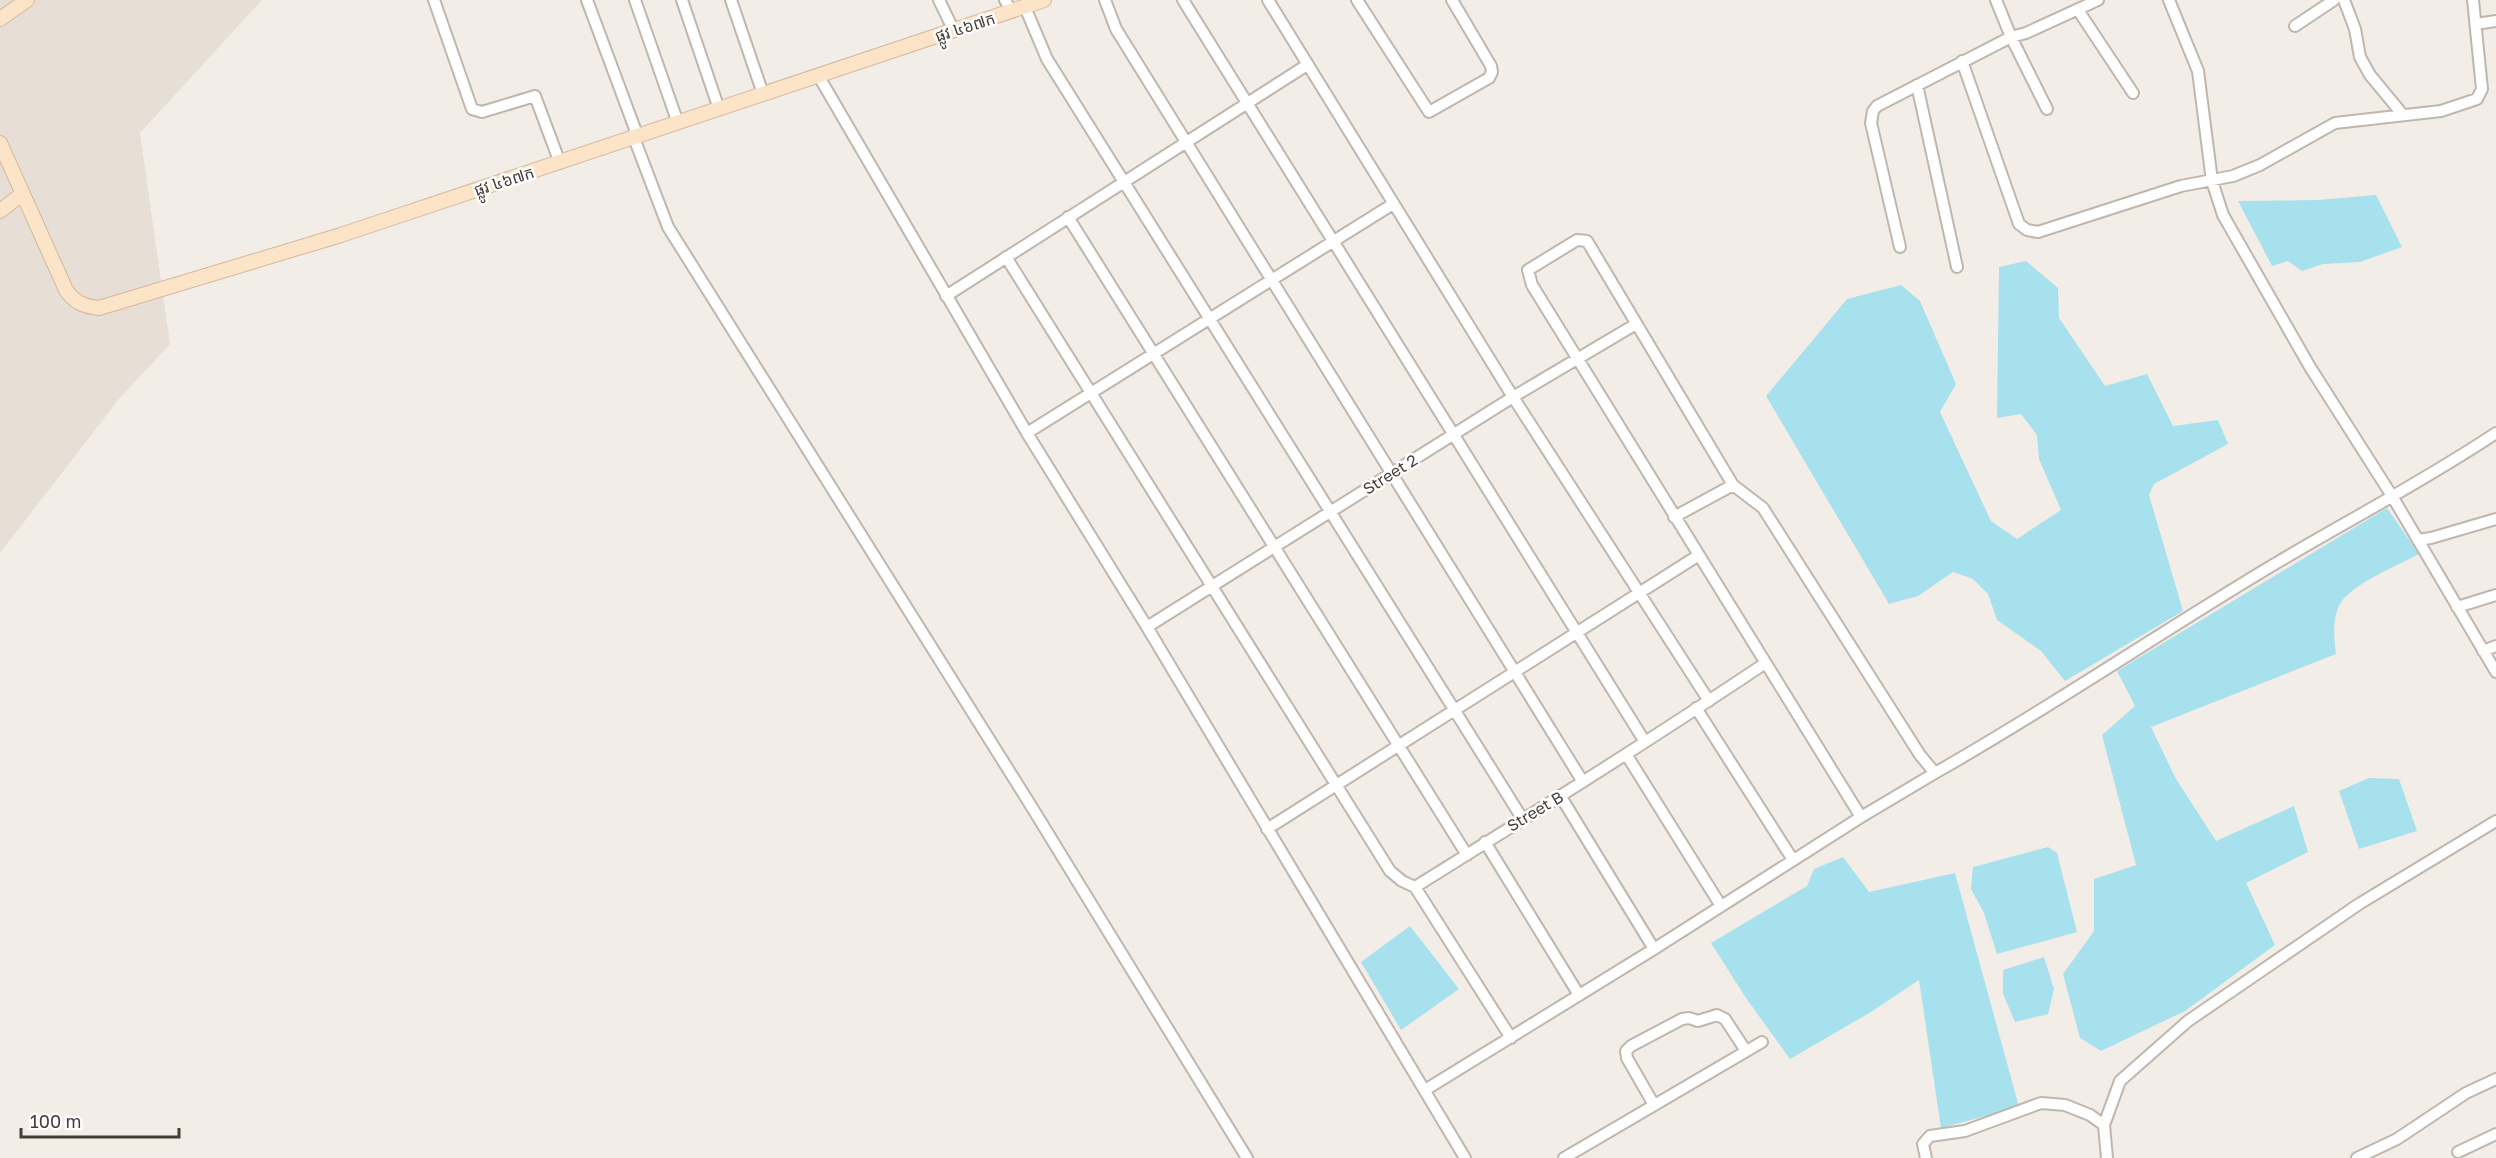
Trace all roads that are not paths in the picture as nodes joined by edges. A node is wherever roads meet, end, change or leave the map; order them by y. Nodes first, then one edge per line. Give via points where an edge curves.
1 (27, 0) edge
2 (434, 0) edge
3 (587, 0) edge
4 (635, 0) edge
5 (682, 0) edge
6 (731, 0) edge
7 (939, 0) edge
8 (1044, 0) edge
9 (1105, 0) edge
10 (1183, 0) edge
11 (1268, 0) edge
12 (1357, 0) edge
13 (1452, 0) edge
14 (1996, 0) edge
15 (2098, 0) edge
16 (2169, 0) edge
17 (2334, 0) edge
18 (2344, 0) edge
19 (2473, 0) edge
20 (1014, 6) edge
21 (2078, 10) junction
22 (0, 19) edge
23 (2496, 21) edge
24 (2476, 24) junction
25 (2295, 26) dead end
26 (954, 31) junction
27 (2011, 37) junction
28 (1962, 61) junction
29 (1307, 65) junction
30 (818, 75) junction
31 (1917, 85) junction
32 (2133, 93) dead end
33 (764, 94) junction
34 (1247, 103) junction
35 (719, 109) junction
36 (2047, 109) dead end
37 (2403, 114) junction
38 (678, 123) junction
39 (636, 137) junction
40 (1186, 142) junction
41 (0, 143) edge
42 (560, 163) junction
43 (2212, 181) junction
44 (1124, 182) junction
45 (22, 194) junction
46 (1393, 204) junction
47 (0, 211) edge
48 (1068, 217) junction
49 (1333, 241) junction
50 (1900, 248) dead end
51 (1006, 257) junction
52 (1957, 267) dead end
53 (1272, 280) junction
54 (946, 296) junction
55 (1210, 319) junction
56 (1636, 324) junction
57 (1153, 354) junction
58 (1577, 358) junction
59 (1091, 393) junction
60 (1513, 397) junction
61 (1027, 433) junction
62 (2496, 433) edge
63 (1454, 434) junction
64 (1392, 473) junction
65 (1733, 485) junction
66 (2392, 496) junction
67 (1331, 511) junction
68 (1674, 517) junction
69 (2496, 519) edge
70 (2418, 540) junction
71 (1274, 548) junction
72 (1699, 555) junction
73 (1212, 586) junction
74 (1639, 594) junction
75 (2496, 596) edge
76 (2457, 607) junction
77 (1147, 627) junction
78 (1577, 633) junction
79 (2496, 646) edge
80 (2483, 651) junction
81 (1764, 664) junction
82 (1515, 672) junction
83 (2496, 672) edge
84 (1709, 701) junction
85 (1696, 708) junction
86 (1455, 710) junction
87 (1645, 742) junction
88 (1399, 746) junction
89 (1626, 754) junction
90 (1935, 773) junction
91 (1583, 782) junction
92 (1338, 784) junction
93 (1561, 796) junction
94 (1861, 817) junction
95 (1522, 818) junction
96 (2496, 821) edge
97 (1267, 829) junction
98 (1485, 842) junction
99 (1467, 855) junction
100 (1793, 860) junction
101 (1415, 887) junction
102 (1721, 906) junction
103 (1654, 949) junction
104 (1580, 995) junction
105 (1511, 1038) junction
106 (1761, 1042) dead end
107 (1746, 1051) junction
108 (2496, 1079) edge
109 (1425, 1090) junction
110 (1654, 1105) junction
111 (2104, 1125) junction
112 (2496, 1134) edge
113 (2458, 1152) dead end
114 (1247, 1158) edge
115 (1465, 1158) edge
116 (1564, 1158) edge
117 (1926, 1158) edge
118 (2107, 1158) edge
119 (2357, 1158) edge

1 - 22 street
2 - 42 street via 472,109 482,112 535,96
3 - 39 street
4 - 38 street
5 - 35 street
6 - 33 street
7 - 26 street
8 - 20 street, ផ្លូវ ៤៦៧ក
9 - 40 street via 1116,29
10 - 34 street
11 - 29 street
12 - 13 street via 1429,112 1489,78 1492,72
14 - 27 street
15 - 21 street
16 - 43 street via 2198,71
17 - 25 street
18 - 37 street via 2360,57
19 - 24 street
20 - 26 street, ផ្លូវ ៤៦៧ក
20 - 44 street
21 - 27 street
21 - 32 street
23 - 24 street
24 - 37 street via 2482,89 2477,99 2441,111
26 - 30 street, ផ្លូវ ៤៦៧ក
27 - 28 street
27 - 36 street
28 - 31 street
28 - 43 street via 2019,224 2028,230 2038,232 2181,186
29 - 34 street
29 - 46 street
30 - 33 street, ផ្លូវ ៤៦៧ក
30 - 54 street
31 - 50 street via 1877,106 1871,115
31 - 52 street
33 - 35 street, ផ្លូវ ៤៦៧ក
34 - 40 street
34 - 49 street
35 - 38 street, ផ្លូវ ៤៦៧ក
37 - 43 street via 2335,123 2260,165
38 - 39 street, ផ្លូវ ៤៦៧ក
39 - 42 street, ផ្លូវ ៤៦៧ក
39 - 114 street via 668,227
40 - 44 street
40 - 53 street
41 - 45 street, ផ្លូវ ៤៦៧ក
42 - 45 street, ផ្លូវ ៤៦៧ក via 341,236 99,308 83,306 71,298
43 - 66 street via 2223,215 2310,367
44 - 48 street
44 - 55 street
45 - 47 street
46 - 49 street
46 - 60 street
48 - 51 street
48 - 57 street
49 - 53 street
49 - 63 street
51 - 54 street
51 - 59 street
53 - 55 street
53 - 64 street
54 - 61 street
55 - 57 street
55 - 67 street
56 - 58 street, Street 2
56 - 58 street via 1587,241 1577,240 1528,270 1532,285
56 - 65 street
57 - 59 street
57 - 71 street
58 - 60 street, Street 2
58 - 68 street
59 - 61 street
59 - 73 street
60 - 63 street, Street 2
60 - 74 street
61 - 77 street
62 - 66 street
63 - 64 street, Street 2
63 - 78 street
64 - 67 street, Street 2
64 - 82 street
65 - 68 street
65 - 90 street via 1763,508
66 - 70 street
66 - 90 street
67 - 71 street, Street 2
67 - 86 street
68 - 72 street
69 - 70 street
70 - 76 street
71 - 73 street, Street 2
71 - 88 street
72 - 74 street
72 - 81 street
73 - 77 street, Street 2
73 - 92 street
74 - 78 street
74 - 84 street
75 - 76 street
76 - 80 street
77 - 97 street
78 - 82 street
78 - 87 street
79 - 80 street
80 - 83 street
81 - 84 street, Street B
81 - 94 street
82 - 86 street
82 - 91 street
84 - 85 street, Street B
85 - 87 street, Street B
85 - 100 street
86 - 88 street
86 - 95 street
87 - 89 street, Street B
88 - 92 street
88 - 99 street
89 - 91 street, Street B
89 - 102 street
90 - 94 street
91 - 93 street, Street B
92 - 97 street
92 - 101 street via 1390,871
93 - 95 street, Street B
93 - 103 street
94 - 100 street
95 - 98 street, Street B
96 - 111 street via 2360,904 2188,1021 2120,1081
97 - 109 street
98 - 99 street, Street B
98 - 104 street
99 - 101 street, Street B
100 - 102 street
101 - 105 street
102 - 103 street
103 - 104 street
104 - 105 street
105 - 109 street
106 - 107 street
107 - 110 street
107 - 110 street via 1725,1019 1718,1015 1698,1021 1682,1018 1631,1046 1626,1051 1627,1058
108 - 119 street via 2466,1093 2397,1139
109 - 115 street
110 - 116 street
111 - 117 street via 2065,1105 2041,1102 1965,1131 1930,1136 1923,1144
111 - 118 street
112 - 113 street

